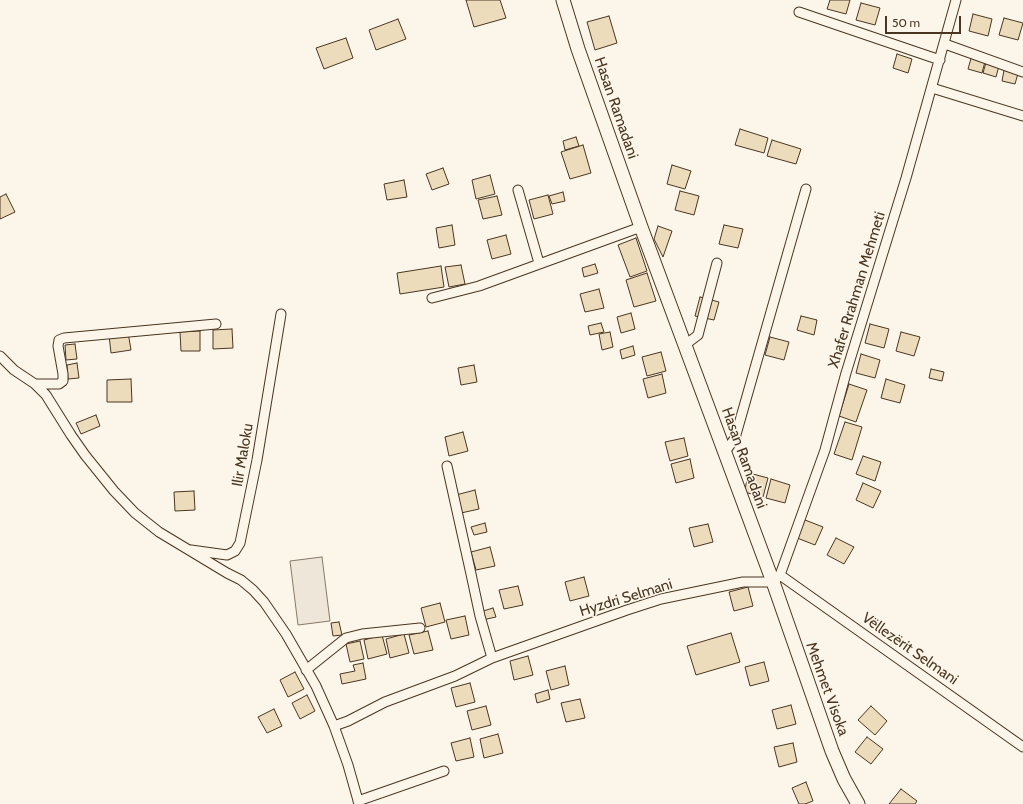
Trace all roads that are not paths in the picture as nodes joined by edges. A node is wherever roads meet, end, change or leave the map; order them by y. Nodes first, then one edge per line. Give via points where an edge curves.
1 (563, 0) edge
2 (956, 0) edge
3 (799, 12) dead end
4 (945, 44) junction
5 (940, 60) junction
6 (1023, 72) edge
7 (932, 88) junction
8 (1023, 116) edge
9 (806, 189) dead end
10 (518, 190) dead end
11 (640, 227) junction
12 (539, 263) junction
13 (716, 263) dead end
14 (432, 298) dead end
15 (281, 314) dead end
16 (216, 324) dead end
17 (685, 345) junction
18 (0, 356) edge
19 (35, 384) junction
20 (725, 452) junction
21 (447, 466) dead end
22 (187, 549) junction
23 (777, 579) junction
24 (420, 628) dead end
25 (492, 658) junction
26 (306, 670) junction
27 (334, 726) junction
28 (1023, 747) edge
29 (444, 771) dead end
30 (359, 803) edge
31 (858, 804) edge

1 - 11 main road, Hasan Ramadani
2 - 4 street, Xhafer Rrahman Mehmeti
3 - 5 street
4 - 5 street, Xhafer Rrahman Mehmeti
4 - 6 street
5 - 7 street, Xhafer Rrahman Mehmeti
7 - 8 street
7 - 23 street, Xhafer Rrahman Mehmeti via 825,450
9 - 20 street via 735,438
10 - 12 street
11 - 12 street
11 - 17 main road, Hasan Ramadani
12 - 14 street via 479,286
13 - 17 street via 698,335
15 - 22 street, Ilir Maloku via 257,460 240,543 235,551 227,555
16 - 19 street via 64,338 59,340 58,346 63,381 59,384
17 - 20 main road, Hasan Ramadani
18 - 19 street, Ilir Maloku via 14,370
19 - 22 street, Ilir Maloku via 46,395 76,442 124,503 146,523
20 - 23 main road, Hasan Ramadani
21 - 25 street via 480,616
22 - 26 street, Ilir Maloku via 241,580 253,590 276,618
23 - 25 street, Hyzdri Selmani via 743,582 661,600
23 - 28 street, Vëllezërit Selmani
23 - 31 main road, Mehmet Visoka via 832,751
24 - 26 street via 346,638
25 - 27 street, Hyzdri Selmani
26 - 27 street, Ilir Maloku
27 - 30 street
29 - 30 street

